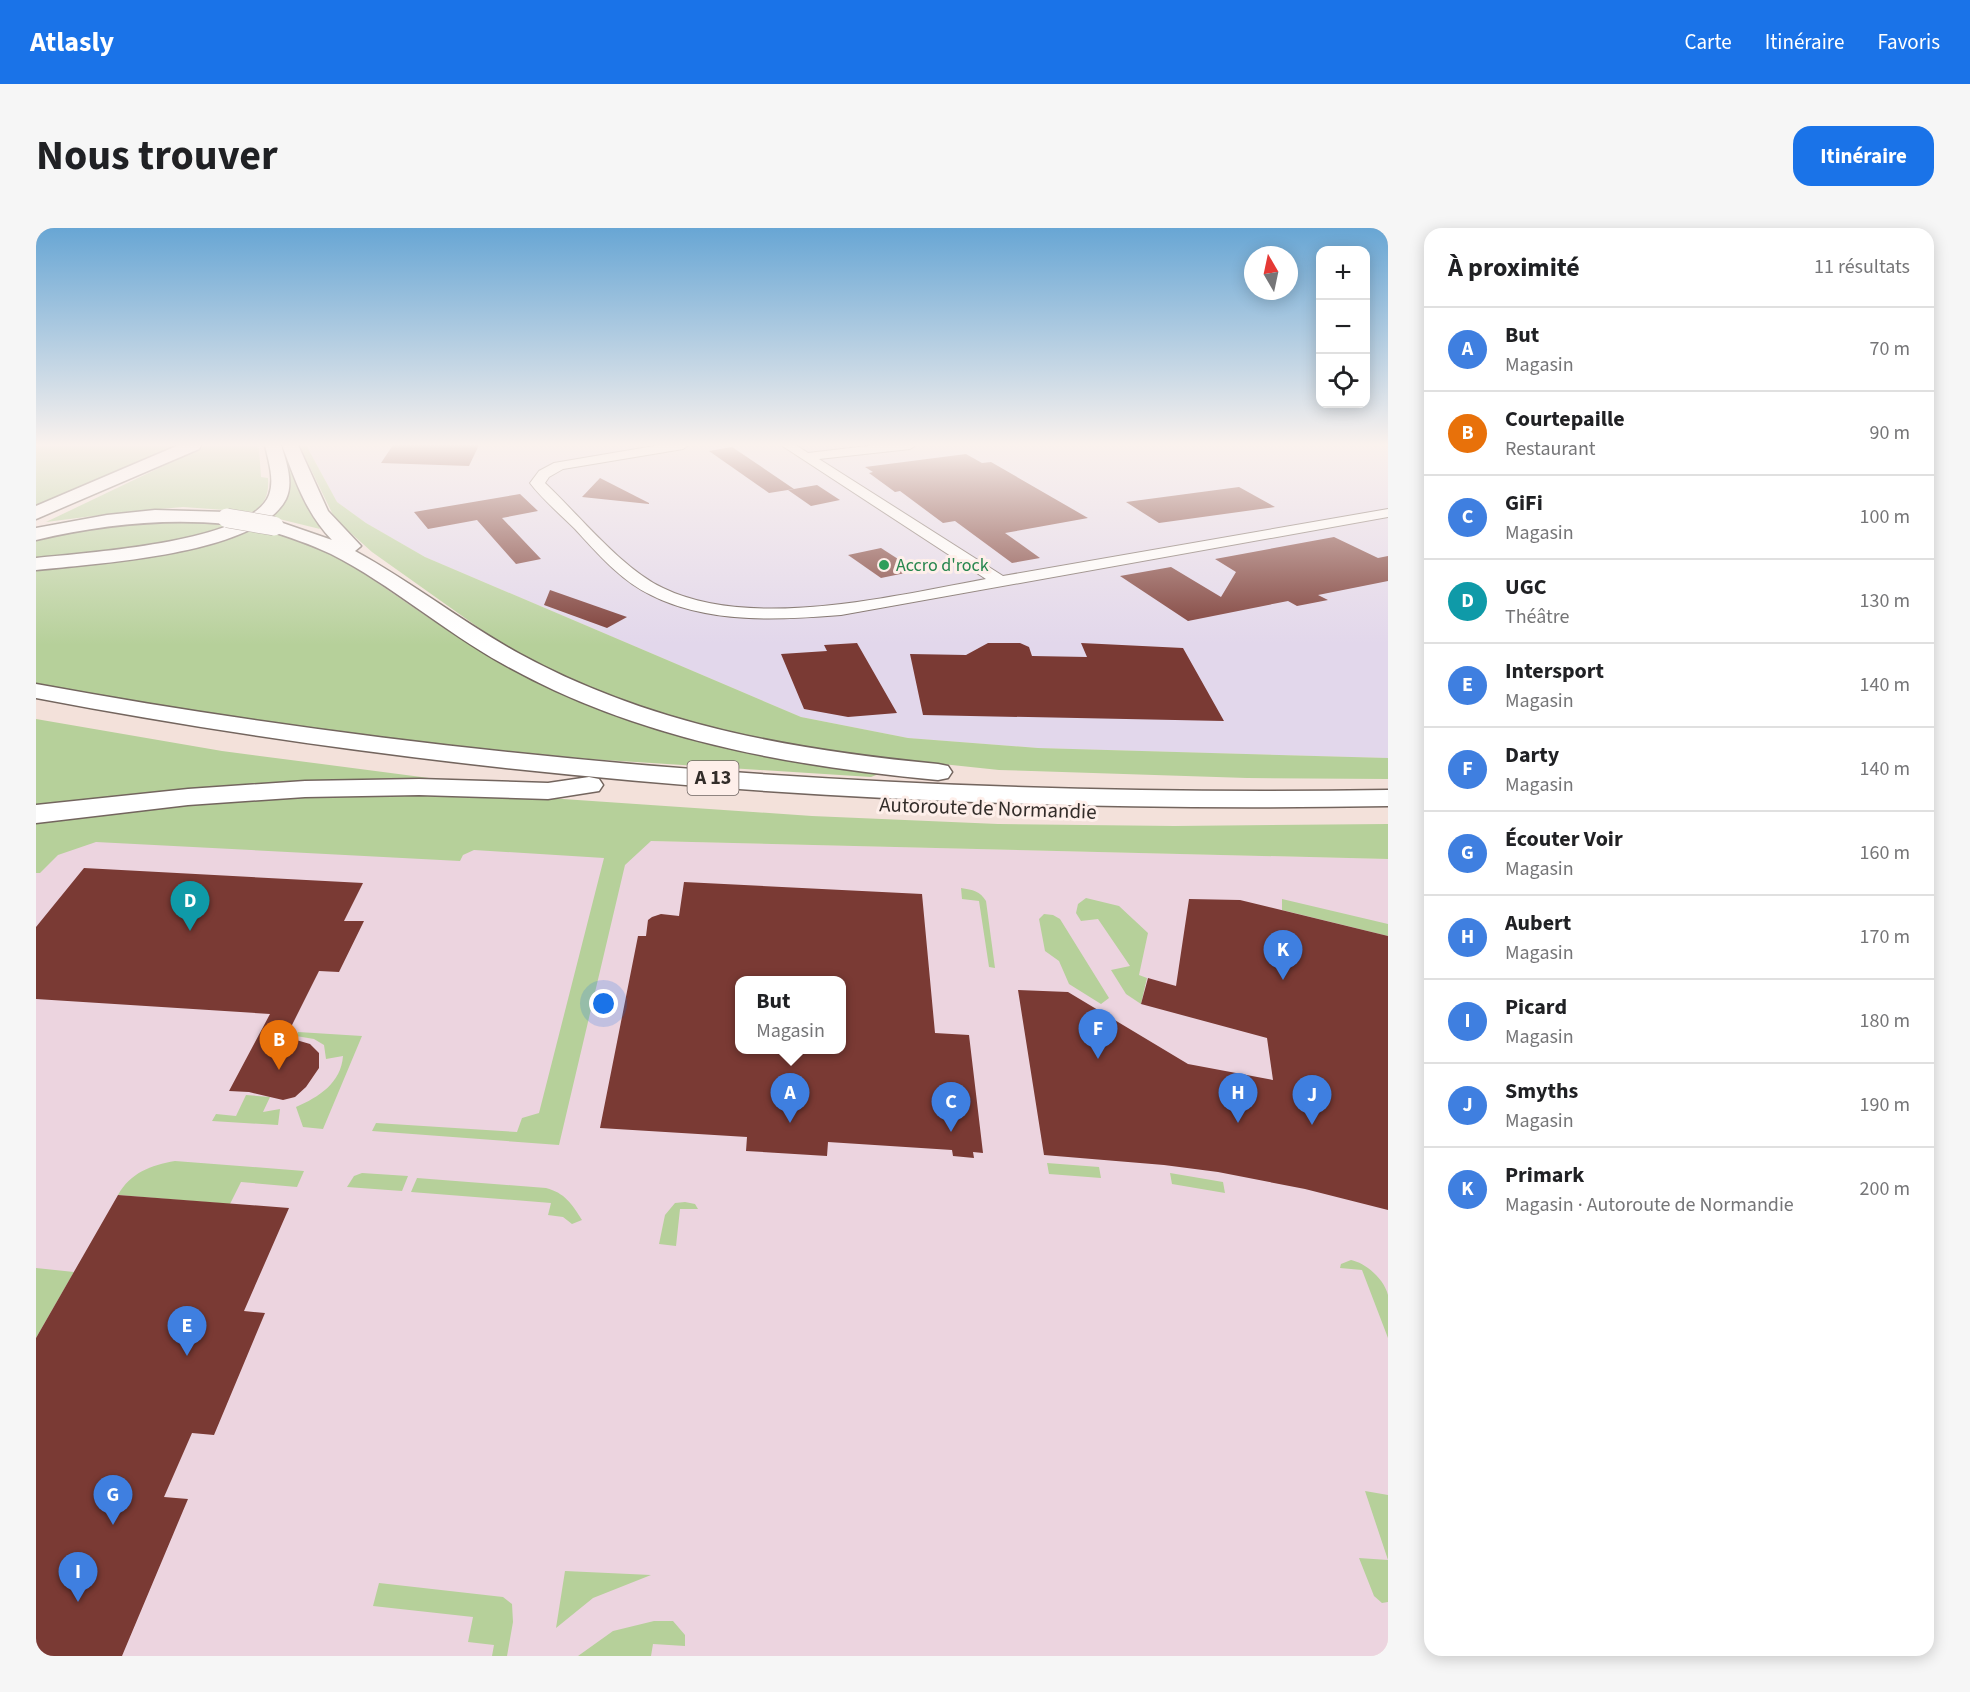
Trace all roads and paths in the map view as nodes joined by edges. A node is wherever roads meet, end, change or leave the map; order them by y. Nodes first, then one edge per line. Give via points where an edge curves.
1 (266, 512) edge
2 (317, 512) edge
3 (567, 512) edge
4 (891, 512) edge
5 (1388, 513) edge
6 (36, 534) edge
7 (36, 564) edge
8 (387, 580) junction
9 (1001, 582) junction
10 (36, 691) edge
11 (36, 710) edge
12 (589, 785) junction
13 (1388, 787) edge
14 (1388, 798) edge
15 (1388, 812) edge
16 (36, 814) edge

1 - 7 highway via 213,537 170,548
2 - 8 highway via 338,536 376,564
3 - 9 street via 637,580 668,596 707,607 762,614 841,610
4 - 9 street
5 - 9 street
6 - 8 highway, bridge via 137,517 226,518 274,526 331,546
8 - 13 highway via 510,658 565,687 656,721 743,743 869,765 999,776
10 - 14 highway, A 13 via 472,755 800,786 1068,797
11 - 12 highway, A 13 via 286,751
12 - 15 highway, Autoroute de Normandie / A 13 via 930,807 1194,813
12 - 16 highway via 548,791 305,789

